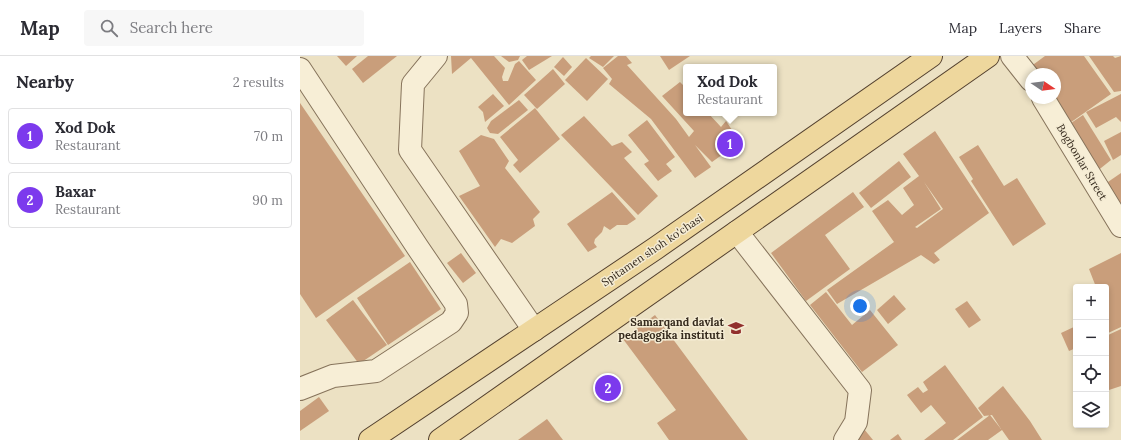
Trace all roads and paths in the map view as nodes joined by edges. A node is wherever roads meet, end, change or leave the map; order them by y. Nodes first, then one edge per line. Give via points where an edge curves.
1 (436, 56) edge
2 (931, 56) edge
3 (988, 56) edge
4 (1012, 56) edge
5 (300, 69) edge
6 (1025, 72) edge
7 (1047, 104) edge
8 (1121, 226) edge
9 (737, 232) junction
10 (534, 330) junction
11 (300, 388) edge
12 (370, 440) edge
13 (440, 440) edge
14 (845, 440) edge

1 - 10 lane via 413,84 410,150
2 - 10 main road, Spitamen shoh ko'chasi
3 - 9 main road
4 - 6 lane
5 - 11 lane via 456,304 457,313 451,322 376,371 333,376
7 - 8 lane, Bogbonlar Street
9 - 13 main road
9 - 14 lane via 860,390 856,422
10 - 12 main road, Spitamen shoh ko'chasi

